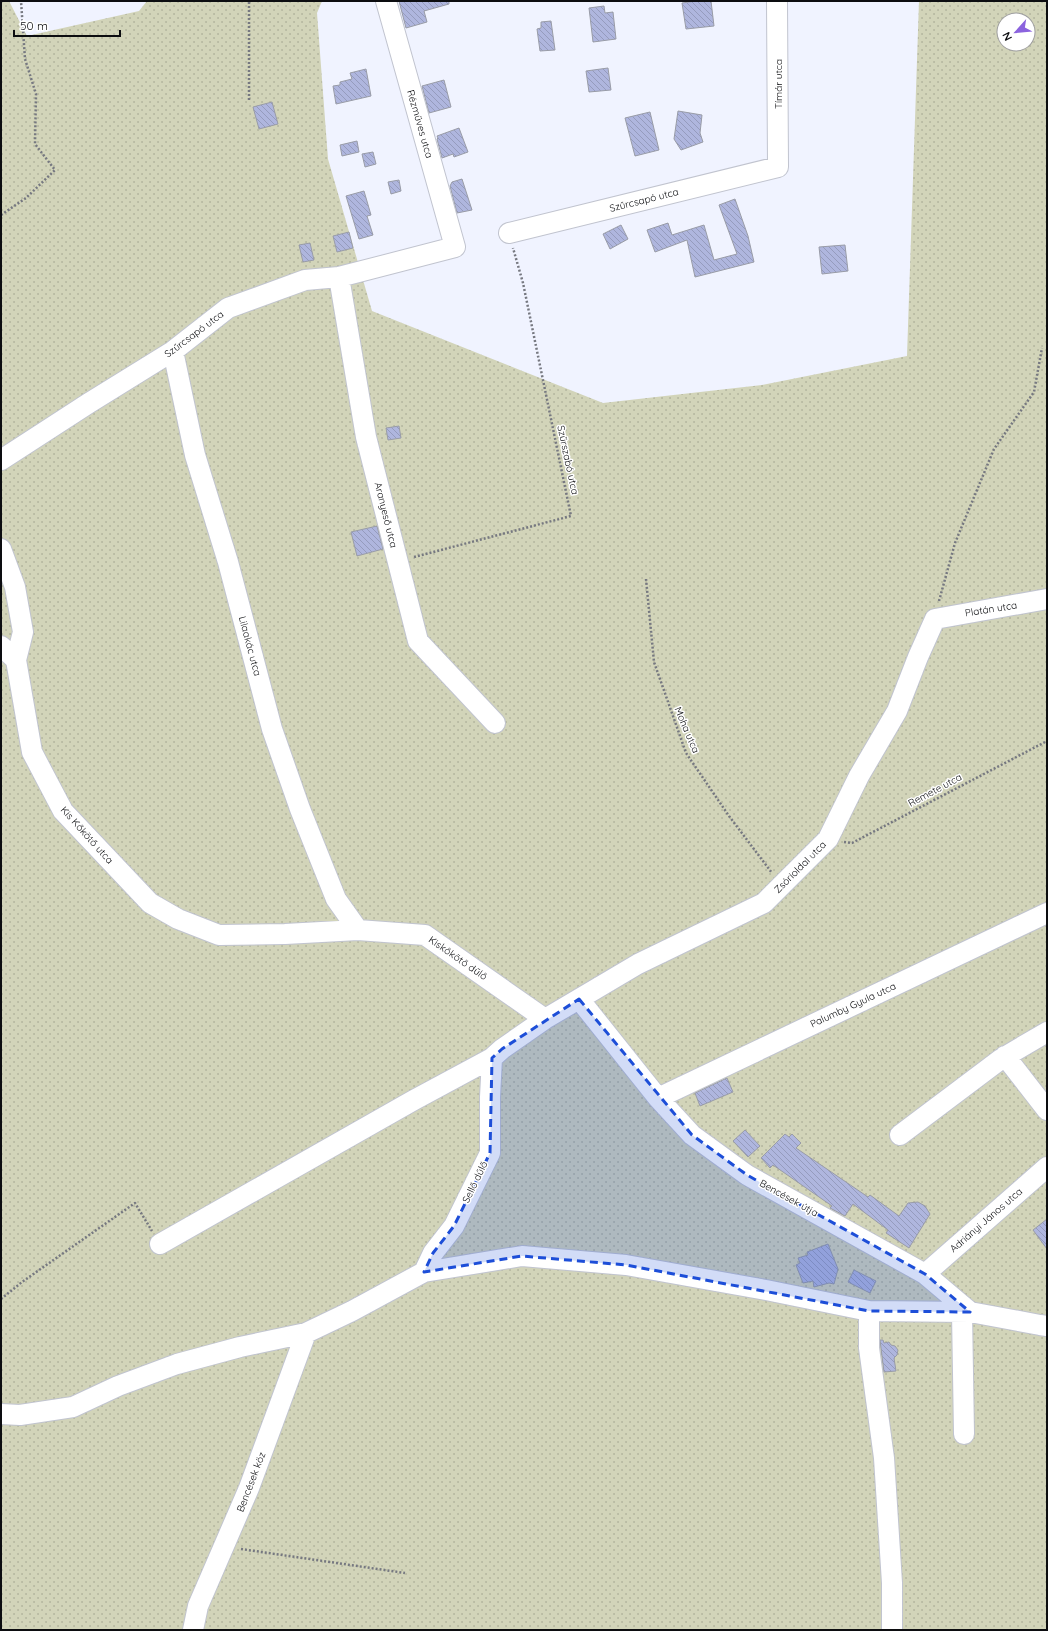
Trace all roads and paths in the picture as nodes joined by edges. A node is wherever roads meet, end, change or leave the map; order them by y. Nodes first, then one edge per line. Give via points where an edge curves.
1 (22, 1) edge
2 (249, 1) edge
3 (386, 1) edge
4 (777, 1) edge
5 (249, 100) dead end
6 (778, 167) joint
7 (1, 215) edge
8 (509, 233) joint
9 (455, 247) joint
10 (339, 277) junction
11 (1042, 348) dead end
12 (173, 351) junction
13 (1, 460) edge
14 (1, 548) edge
15 (398, 561) junction
16 (646, 579) dead end
17 (1047, 599) edge
18 (935, 619) junction
19 (1, 646) edge
20 (16, 660) junction
21 (495, 723) dead end
22 (1047, 741) edge
23 (828, 839) junction
24 (781, 885) junction
25 (1047, 913) edge
26 (358, 930) junction
27 (579, 999) junction
28 (545, 1019) junction
29 (1047, 1032) edge
30 (1005, 1056) junction
31 (492, 1058) junction
32 (658, 1098) junction
33 (1047, 1110) edge
34 (900, 1135) dead end
35 (1047, 1167) edge
36 (160, 1244) joint
37 (424, 1272) junction
38 (925, 1274) junction
39 (1, 1299) edge
40 (869, 1311) junction
41 (966, 1312) junction
42 (1047, 1326) edge
43 (306, 1333) junction
44 (1, 1414) edge
45 (964, 1434) dead end
46 (224, 1546) junction
47 (405, 1573) dead end
48 (193, 1630) edge
49 (892, 1630) edge

1 - 7 path via 25,59 36,94 35,144 55,170 26,198
2 - 5 path
3 - 9 street, Rézműves utca
4 - 6 street, Tímár utca
6 - 8 street, Szűrcsapó utca
8 - 15 path, Szűrszabó utca via 523,283 571,516
9 - 10 street, Szűrcsapó utca
10 - 12 street, Szűrcsapó utca via 305,280 228,308
10 - 15 street, Aranyeső utca via 366,437
11 - 18 path via 1034,392 994,449 955,543
12 - 13 street, Szűrcsapó utca
12 - 26 street, Lilaakác utca via 195,455 228,562 272,729 336,899
14 - 20 street, Kis Kőkötő utca via 15,587 23,632
15 - 21 street, Aranyeső utca via 418,640
16 - 24 path, Moha utca via 654,662 686,753
17 - 18 street, Platán utca
18 - 23 street, Zsórioldal utca via 898,711 859,776
19 - 20 street
20 - 26 street, Kis Kőkötő utca via 32,752 63,811 150,903 178,919 219,935
22 - 23 path, Remete utca via 852,843
23 - 24 street, Zsórioldal utca
24 - 27 street, Zsórioldal utca via 764,903 638,964
25 - 32 street, Palumby Gyula utca
26 - 28 street, Kiskőkötő dűlő via 425,935
27 - 28 street, Zsórioldal utca
27 - 32 street, Bencések útja
28 - 31 street, Zsórioldal utca
29 - 30 street
30 - 33 street
30 - 34 street
31 - 36 street, Zsórioldal utca
31 - 37 street, Sellő dűlő via 490,1153 454,1226 433,1253
32 - 38 street, Bencések útja via 692,1135 747,1175
35 - 38 street, Adriányi János utca
36 - 39 path via 136,1203
37 - 40 street via 522,1256 626,1265
37 - 43 street via 352,1312
38 - 41 street, Bencések útja
40 - 41 street
40 - 49 street via 869,1348 884,1458 892,1583
41 - 42 street, Bencések útja
41 - 45 street
43 - 44 street via 177,1364 118,1386 73,1407 20,1415
43 - 46 street, Bencések köz via 249,1488
46 - 47 path
46 - 48 street, Bencések köz via 198,1606

